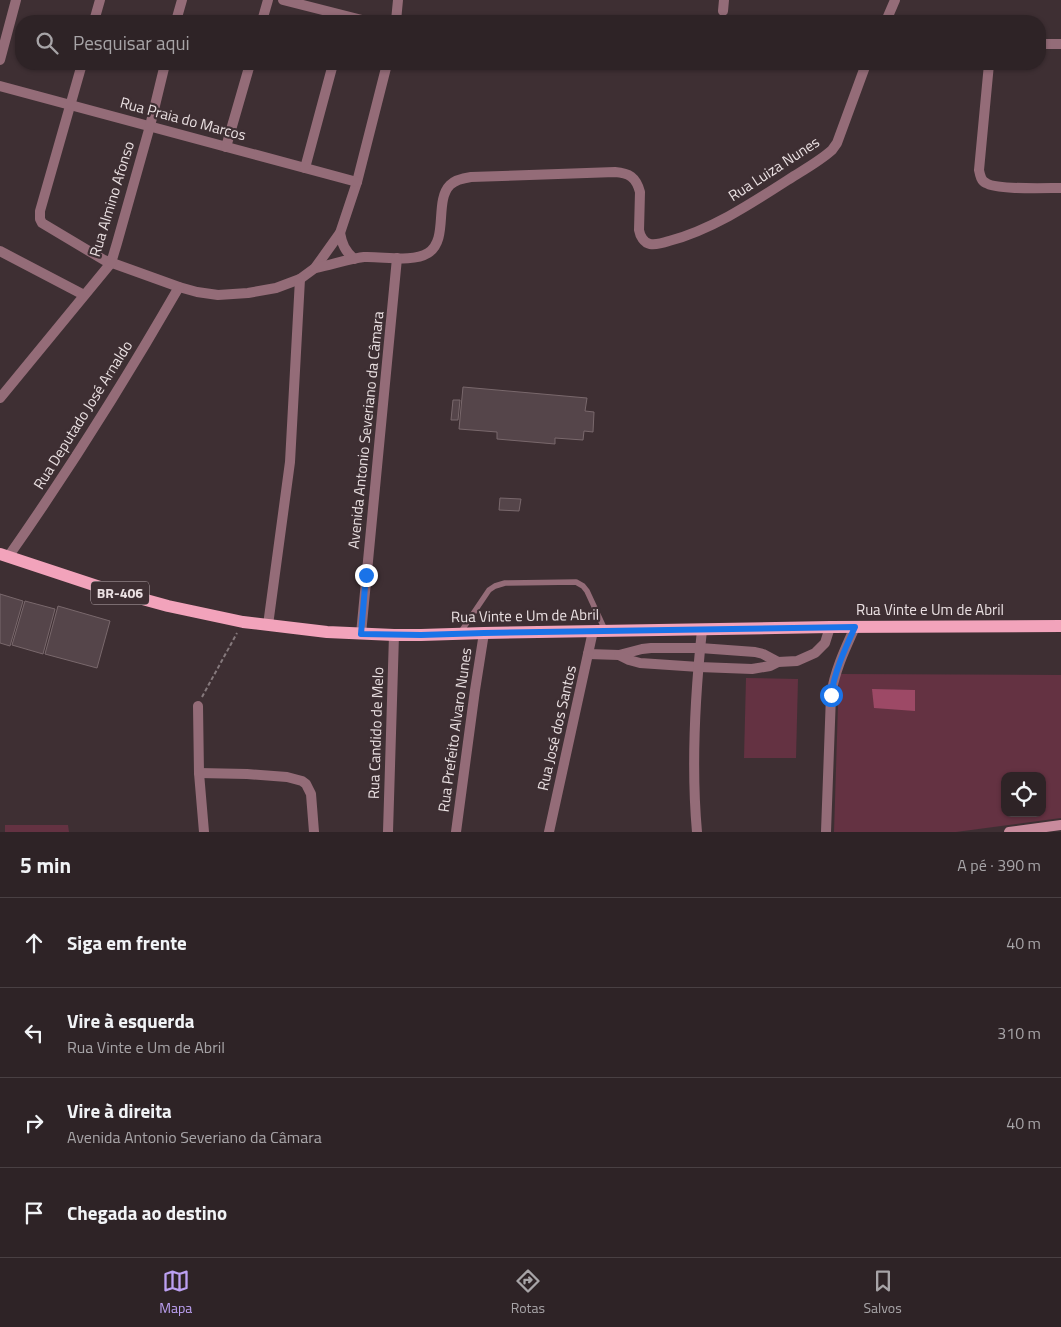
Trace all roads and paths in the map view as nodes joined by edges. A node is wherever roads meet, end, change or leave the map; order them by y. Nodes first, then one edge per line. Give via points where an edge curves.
1 (16, 0) edge
2 (100, 0) edge
3 (182, 0) edge
4 (268, 0) edge
5 (283, 0) edge
6 (398, 0) edge
7 (895, 0) edge
8 (96, 15) edge
9 (178, 15) edge
10 (264, 15) edge
11 (332, 15) edge
12 (397, 15) edge
13 (889, 15) edge
14 (1046, 44) edge
15 (1061, 44) edge
16 (0, 60) edge
17 (80, 70) edge
18 (163, 70) edge
19 (248, 70) edge
20 (331, 70) edge
21 (385, 70) edge
22 (864, 70) edge
23 (988, 70) edge
24 (0, 86) edge
25 (71, 105) junction
26 (150, 126) junction
27 (226, 147) junction
28 (305, 168) junction
29 (357, 182) junction
30 (1061, 188) edge
31 (340, 233) junction
32 (0, 251) edge
33 (397, 258) junction
34 (354, 259) junction
35 (111, 263) junction
36 (315, 268) junction
37 (300, 278) junction
38 (179, 287) junction
39 (84, 294) junction
40 (0, 398) edge
41 (4, 556) edge
42 (243, 622) junction
43 (268, 625) junction
44 (1061, 626) edge
45 (830, 627) junction
46 (855, 627) junction
47 (702, 630) junction
48 (600, 631) junction
49 (460, 633) junction
50 (484, 633) junction
51 (361, 634) junction
52 (394, 635) junction
53 (700, 648) junction
54 (588, 654) junction
55 (619, 655) junction
56 (778, 662) junction
57 (699, 667) junction
58 (198, 706) joint
59 (199, 773) junction
60 (1061, 825) edge
61 (204, 832) edge
62 (314, 832) edge
63 (388, 832) edge
64 (456, 832) edge
65 (548, 832) edge
66 (697, 832) edge
67 (826, 832) edge
68 (1009, 832) edge

1 - 16 street
2 - 8 street
3 - 9 street
4 - 10 street
5 - 11 street
6 - 12 street
7 - 13 street
14 - 15 street
17 - 25 street
18 - 26 street, Rua Almino Afonso
19 - 27 street
20 - 28 street
21 - 29 street
22 - 33 street, Rua Luiza Nunes via 832,150 760,198 682,238 656,244 645,242 639,230 639,188 625,173 471,177 450,185 446,192 438,236 432,250 413,258
23 - 30 street via 979,170 982,180 998,187
24 - 25 street, Rua Praia do Marcos
25 - 26 street, Rua Praia do Marcos
25 - 35 street via 40,219 48,227
26 - 27 street, Rua Praia do Marcos
26 - 35 street, Rua Almino Afonso
27 - 28 street, Rua Praia do Marcos
28 - 29 street, Rua Praia do Marcos
29 - 31 street
31 - 34 street via 345,250
31 - 36 street
32 - 39 street
33 - 34 street
33 - 51 street, Avenida Antonio Severiano da Câmara
34 - 36 street
35 - 38 street
35 - 39 street, Rua Almino Afonso
36 - 37 street
37 - 38 street via 276,288 248,293 218,295
37 - 43 street via 290,462
38 - 41 street, Rua Deputado José Arnaldo via 75,457
39 - 40 street, Rua Almino Afonso
41 - 42 main road, Rua Vinte e Um de Abril / BR-406 via 106,590
42 - 43 main road, Rua Vinte e Um de Abril / BR-406
42 - 58 path
43 - 51 main road, Rua Vinte e Um de Abril / BR-406
44 - 46 main road, Rua Vinte e Um de Abril / BR-406
45 - 46 main road, Rua Vinte e Um de Abril / BR-406
45 - 47 main road, Rua Vinte e Um de Abril / BR-406
45 - 56 street via 825,643 816,653 798,661
46 - 67 street via 839,664 831,695
47 - 48 main road, Rua Vinte e Um de Abril / BR-406
47 - 53 street
48 - 49 lane via 586,591 576,582 505,583 489,590
48 - 50 main road, Rua Vinte e Um de Abril / BR-406
48 - 54 street, Rua José dos Santos
49 - 50 main road, Rua Vinte e Um de Abril / BR-406
49 - 52 main road, Rua Vinte e Um de Abril / BR-406
50 - 64 street, Rua Prefeito Alvaro Nunes
51 - 52 main road, Rua Vinte e Um de Abril / BR-406
52 - 63 street, Rua Candido de Melo
53 - 55 street via 651,648
53 - 56 street via 755,652
53 - 57 street
54 - 55 street
54 - 65 street, Rua José dos Santos
55 - 57 street via 640,663
56 - 57 street via 752,669
57 - 66 street via 694,803
58 - 59 street
59 - 61 street
59 - 62 street via 287,776 302,781 311,794
60 - 68 street

